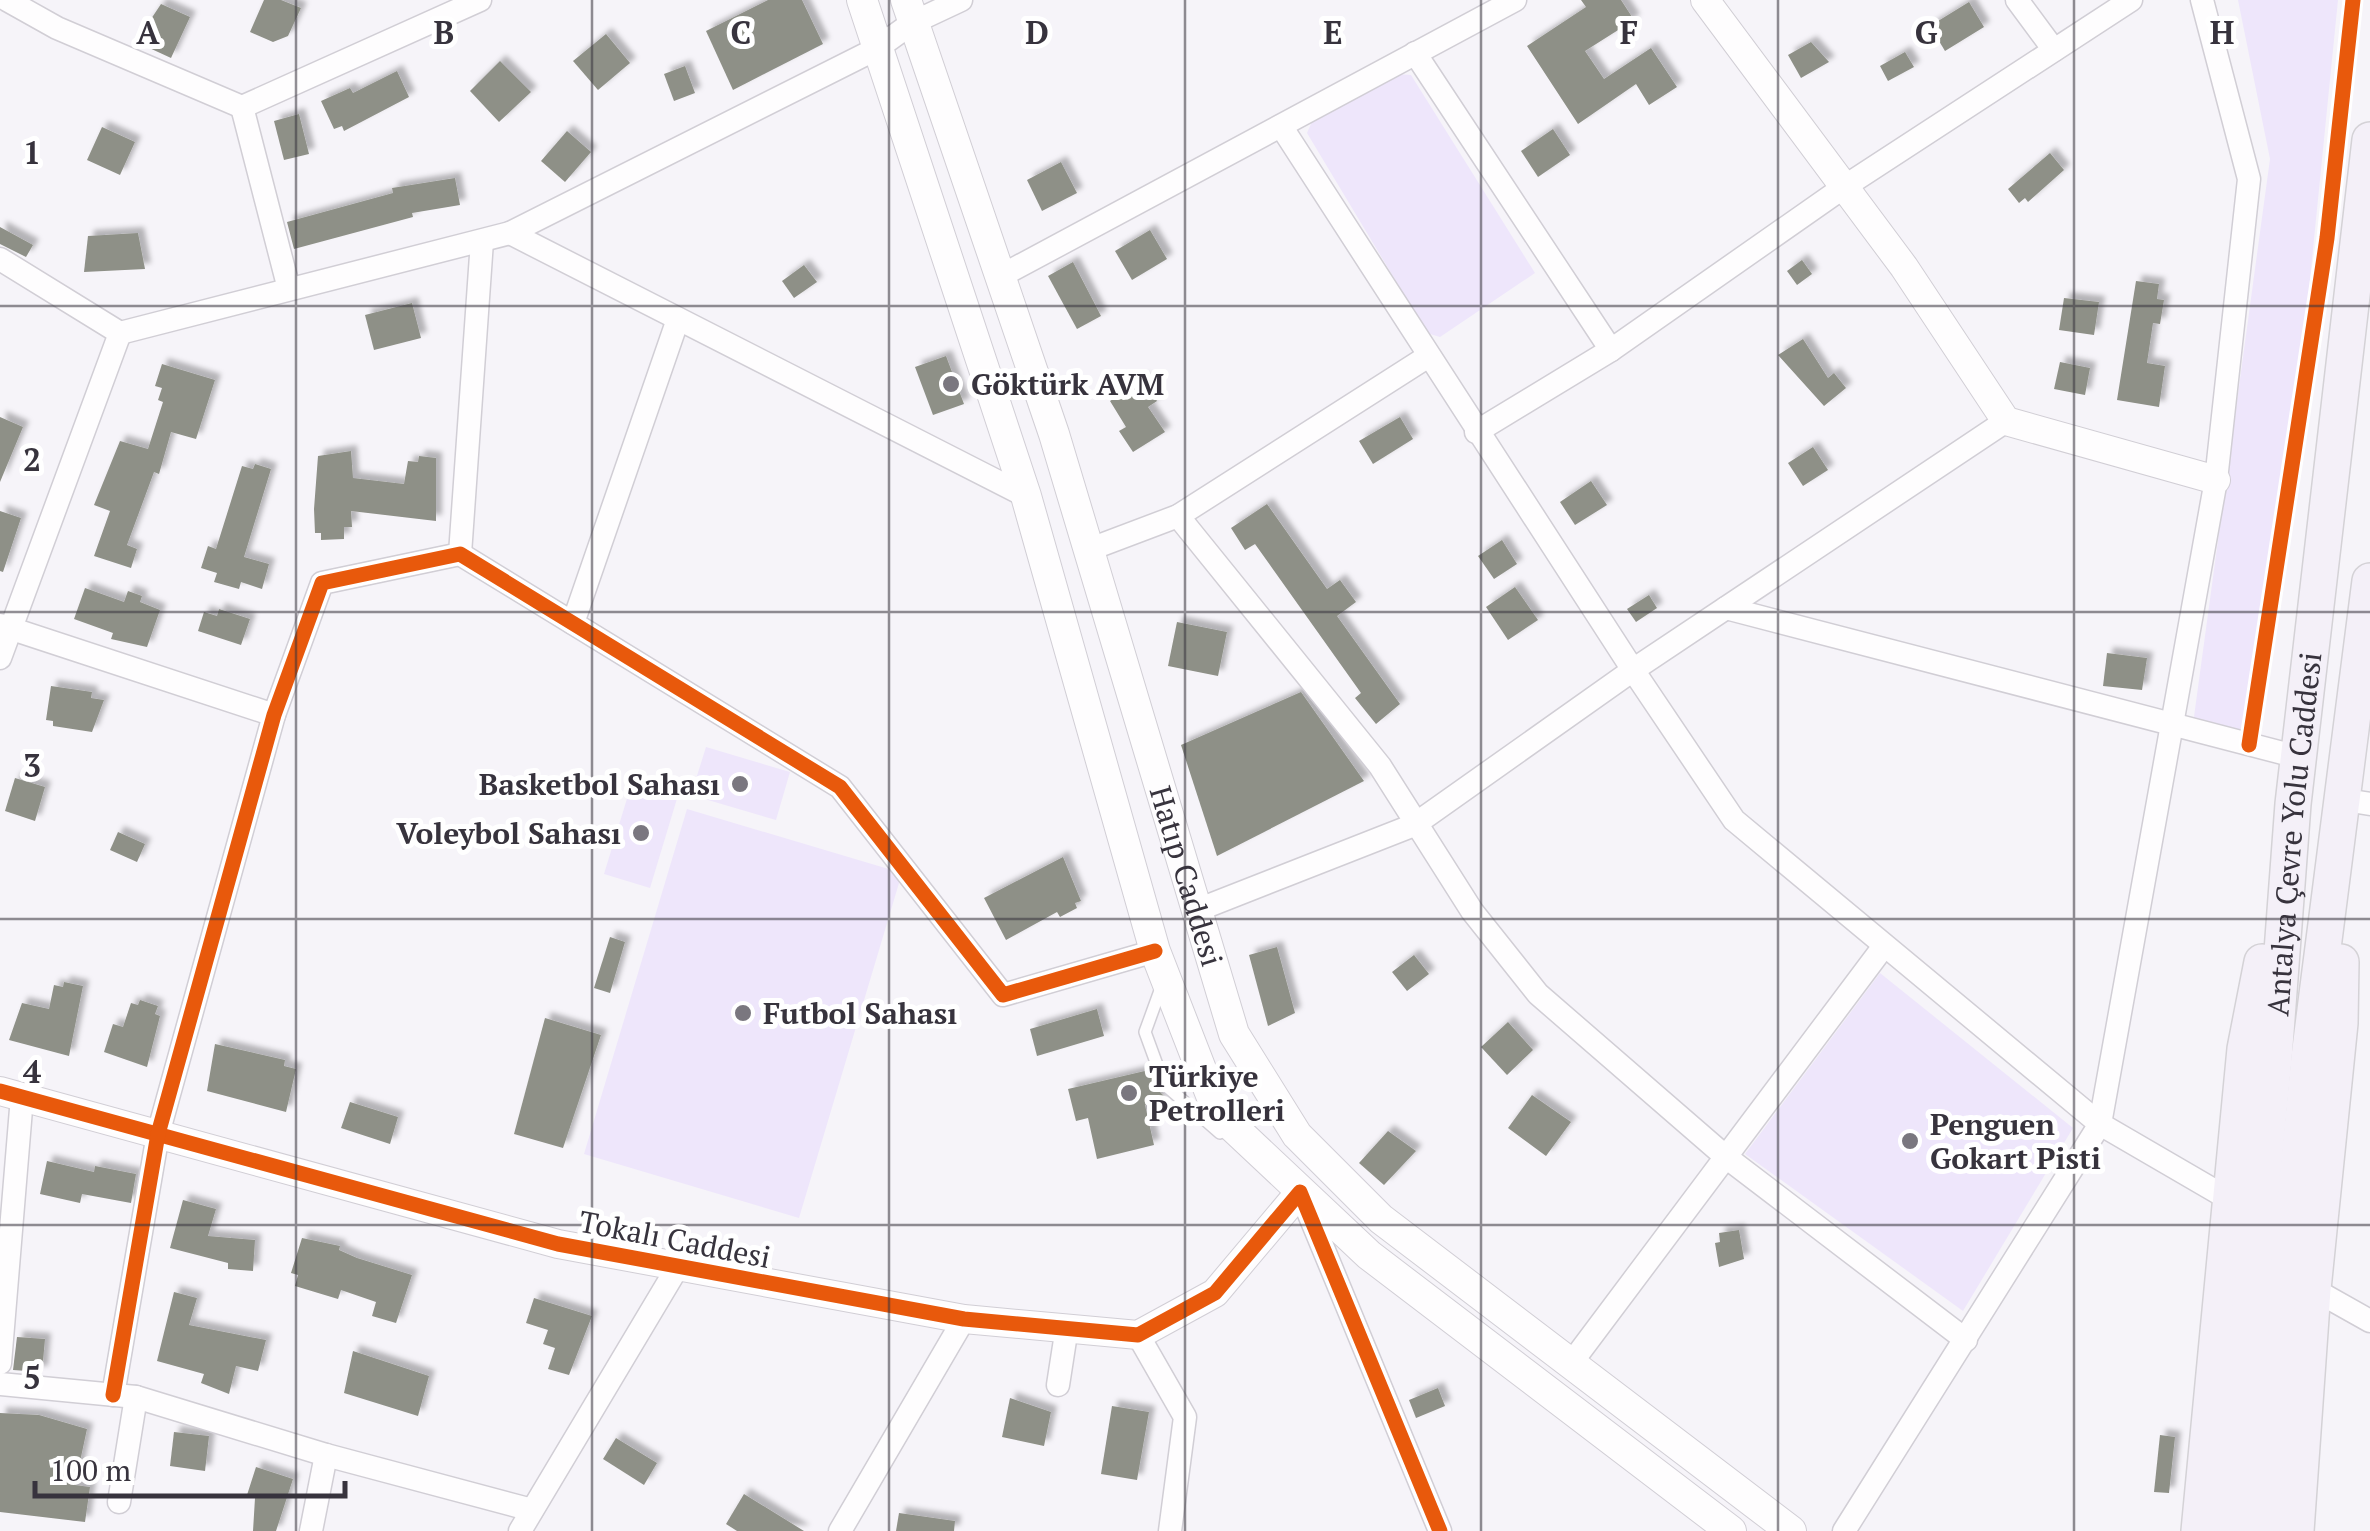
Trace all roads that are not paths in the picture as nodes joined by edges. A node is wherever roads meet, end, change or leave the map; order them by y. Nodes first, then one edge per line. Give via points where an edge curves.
1 (7, 0) edge
2 (480, 0) edge
3 (862, 0) edge
4 (961, 0) edge
5 (1515, 0) edge
6 (1705, 0) edge
7 (2017, 0) edge
8 (2131, 0) edge
9 (2202, 0) edge
10 (909, 12) edge
11 (876, 49) junction
12 (2054, 50) junction
13 (1415, 52) junction
14 (242, 107) junction
15 (1280, 126) junction
16 (2370, 140) edge
17 (1844, 188) junction
18 (510, 234) junction
19 (482, 241) junction
20 (0, 258) edge
21 (998, 277) junction
22 (289, 289) junction
23 (678, 319) junction
24 (120, 333) junction
25 (1611, 350) junction
26 (1428, 357) junction
27 (2006, 422) junction
28 (1476, 432) junction
29 (2216, 480) junction
30 (1026, 496) junction
31 (1178, 516) junction
32 (1088, 550) junction
33 (460, 554) junction
34 (2370, 581) edge
35 (1726, 608) junction
36 (573, 623) junction
37 (5, 627) edge
38 (0, 658) edge
39 (1633, 670) junction
40 (274, 714) junction
41 (2172, 725) junction
42 (2298, 757) junction
43 (2293, 804) junction
44 (2352, 808) edge
45 (1414, 825) junction
46 (1195, 912) junction
47 (1884, 946) junction
48 (1160, 965) junction
49 (11, 1094) edge
50 (2100, 1124) junction
51 (158, 1134) junction
52 (1726, 1156) junction
53 (1326, 1166) junction
54 (1300, 1192) junction
55 (2229, 1199) junction
56 (677, 1268) junction
57 (2313, 1289) junction
58 (964, 1320) junction
59 (2370, 1321) edge
60 (1067, 1327) junction
61 (1138, 1335) junction
62 (1966, 1340) junction
63 (1572, 1362) junction
64 (0, 1363) edge
65 (0, 1384) edge
66 (1058, 1385) dead end
67 (124, 1396) junction
68 (326, 1455) junction
69 (120, 1502) dead end
70 (532, 1510) junction
71 (1436, 1522) edge
72 (2197, 1523) edge
73 (311, 1531) edge
74 (520, 1531) edge
75 (840, 1531) edge
76 (1170, 1531) edge
77 (1460, 1531) edge
78 (1731, 1531) edge
79 (1791, 1531) edge
80 (1844, 1531) edge
81 (2229, 1531) edge
82 (2262, 1531) edge
83 (2296, 1531) edge

1 - 14 street
2 - 14 street
3 - 11 main road, Hatıp Caddesi
4 - 10 street
5 - 13 street
6 - 17 street
7 - 12 street
8 - 12 street
9 - 29 street via 2249,179
10 - 11 street
10 - 21 main road, Hatıp Caddesi
11 - 18 street
11 - 30 main road, Hatıp Caddesi
12 - 17 street
13 - 15 street
13 - 25 street
14 - 22 street
15 - 21 street
15 - 26 street
16 - 42 highway, Antalya Çevre Yolu Caddesi
17 - 25 street
17 - 27 street
18 - 19 street
18 - 23 street
19 - 22 street
19 - 33 street
20 - 24 street
21 - 32 main road, Hatıp Caddesi
22 - 24 street
23 - 30 street
23 - 36 street
24 - 37 street
25 - 28 street
26 - 28 street
26 - 31 street
27 - 29 street
27 - 35 street
28 - 39 street
29 - 41 street
30 - 48 main road, Hatıp Caddesi
31 - 32 street
31 - 45 street via 1380,766
32 - 46 main road, Hatıp Caddesi
33 - 36 street
33 - 40 street via 322,583
34 - 44 highway, Antalya Çevre Yolu Caddesi
35 - 39 street
35 - 41 street
36 - 48 street via 840,787 1003,995
37 - 38 street
37 - 40 street
39 - 45 street
39 - 47 street via 1734,820
40 - 51 street
41 - 42 street
41 - 50 street
42 - 43 highway, Antalya Çevre Yolu Caddesi
43 - 55 highway via 2245,1049
43 - 81 highway, Antalya Çevre Yolu Caddesi
44 - 57 highway via 2340,1023
44 - 82 highway, Antalya Çevre Yolu Caddesi via 2309,1056
45 - 46 street
45 - 52 street via 1538,994
46 - 53 main road, Hatıp Caddesi via 1234,1034 1297,1135
47 - 50 street
47 - 52 street
48 - 54 main road, Hatıp Caddesi via 1218,1113
49 - 51 street, Tokalı Caddesi
49 - 64 street
50 - 55 street
50 - 62 street
51 - 56 street, Tokalı Caddesi via 558,1244
51 - 67 street
52 - 62 street
52 - 63 street
53 - 54 main road
53 - 63 main road, Hatıp Caddesi via 1381,1219
54 - 61 street via 1215,1293
54 - 71 street
54 - 78 main road, Hatıp Caddesi via 1369,1254
55 - 72 highway
56 - 58 street, Tokalı Caddesi
56 - 70 street
57 - 59 street
57 - 83 highway
58 - 60 street, Tokalı Caddesi
58 - 75 street
60 - 61 street, Tokalı Caddesi
60 - 66 street
61 - 76 street via 1185,1417
62 - 80 street
63 - 79 main road, Hatıp Caddesi
65 - 67 street
67 - 68 street
67 - 69 street
68 - 70 street
68 - 73 street
70 - 74 street
71 - 77 street

